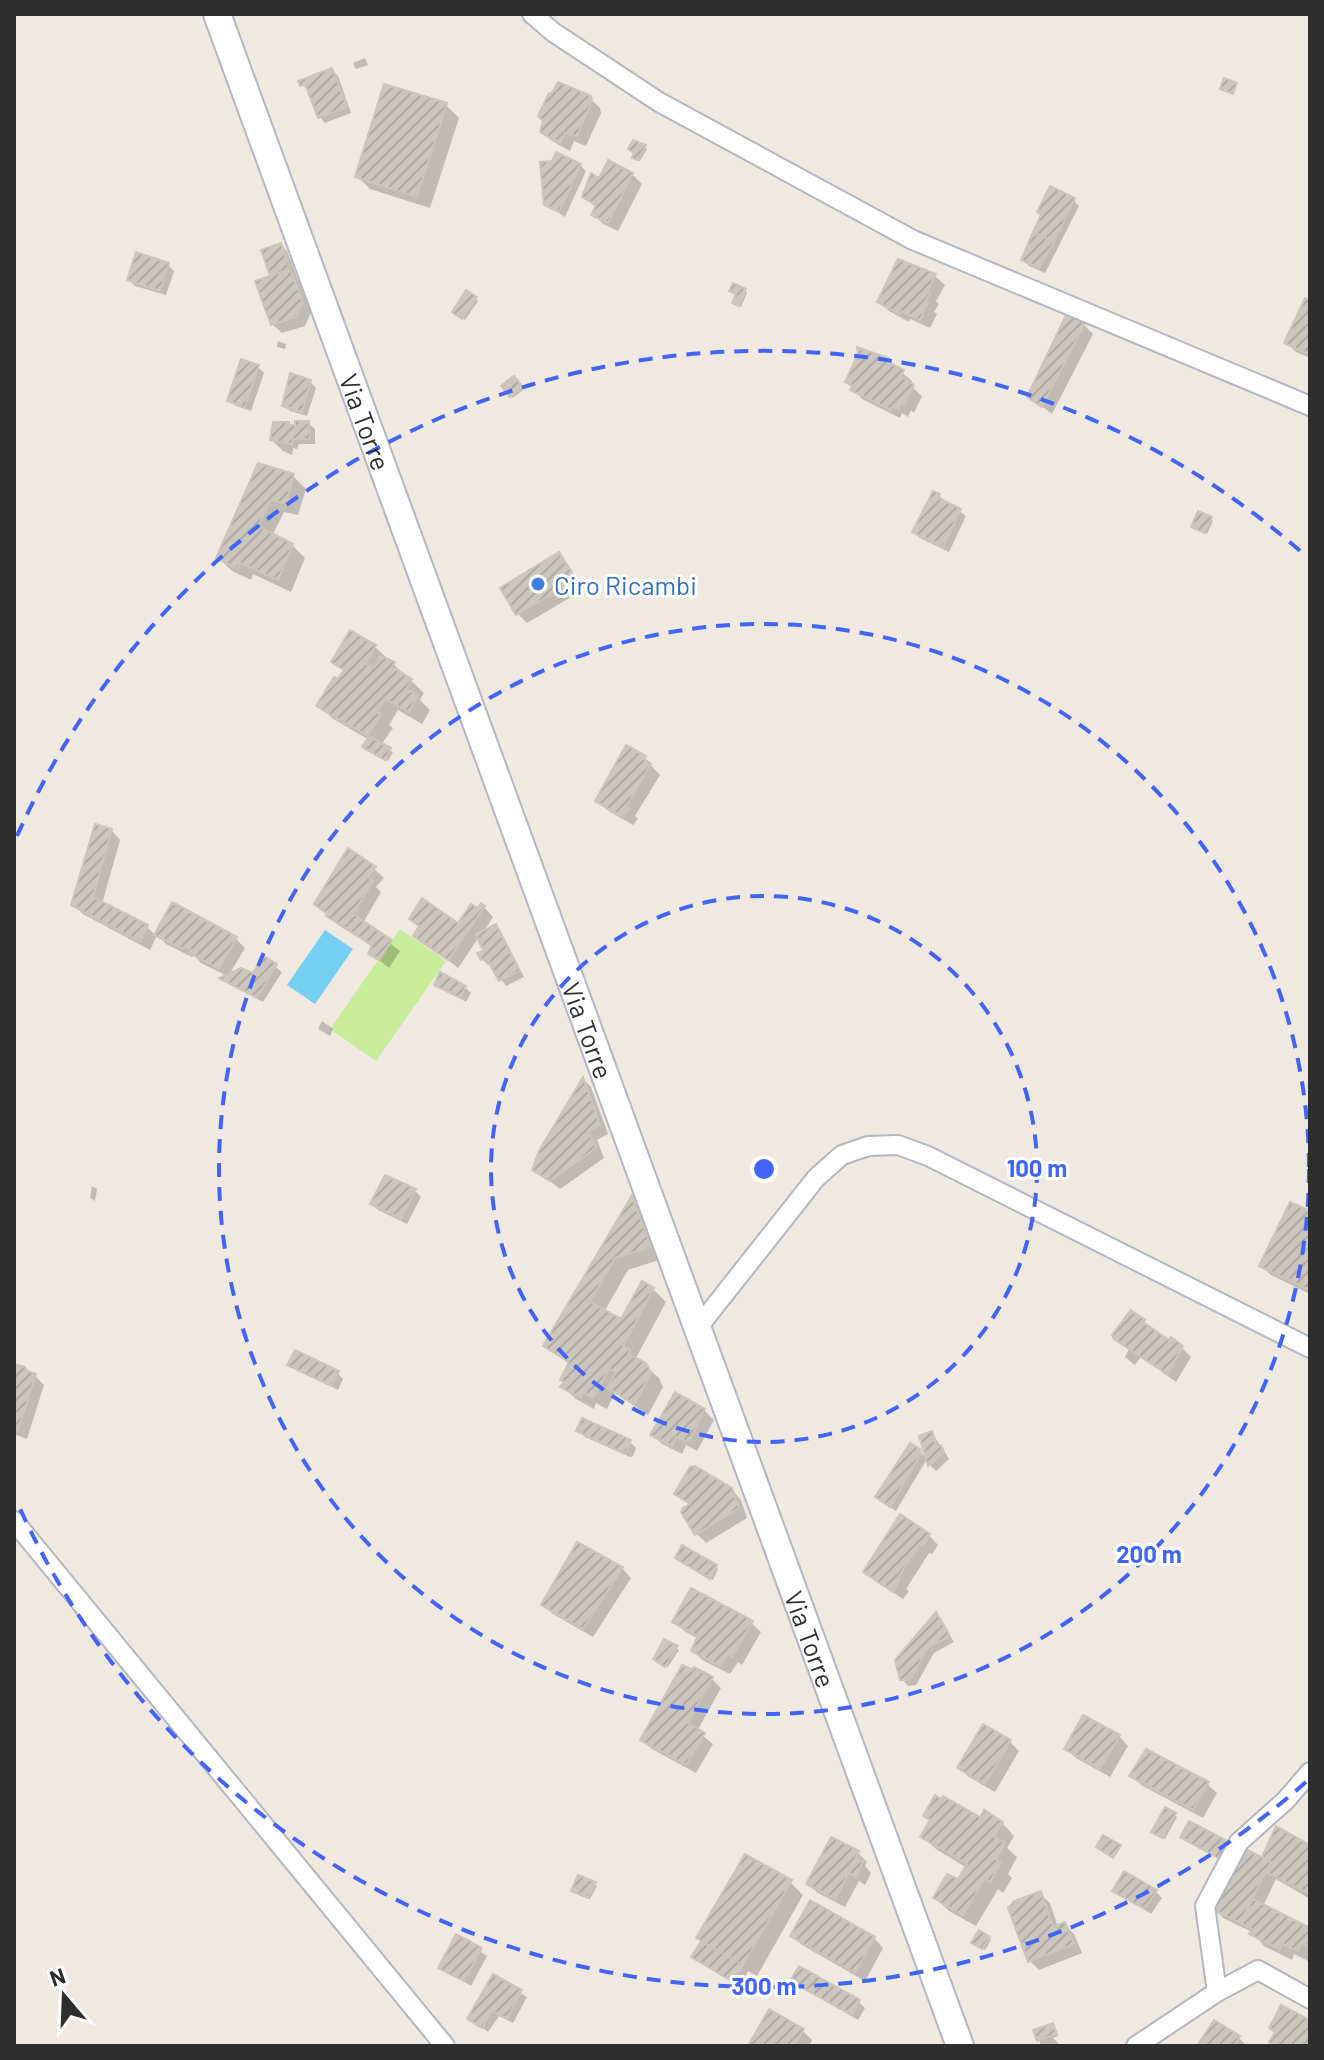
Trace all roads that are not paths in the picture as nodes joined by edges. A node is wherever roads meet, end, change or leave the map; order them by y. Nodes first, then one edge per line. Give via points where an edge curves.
1 (217, 14) edge
2 (532, 14) edge
3 (1310, 406) edge
4 (696, 1330) junction
5 (1310, 1348) edge
6 (14, 1521) edge
7 (1310, 1772) edge
8 (1217, 1992) junction
9 (1310, 1999) edge
10 (445, 2046) edge
11 (960, 2046) edge
12 (1136, 2046) edge

1 - 4 main road, Via Torre
2 - 3 street via 659,102 913,240
4 - 5 street via 816,1178 842,1155 868,1146 898,1145
4 - 11 main road, Via Torre
6 - 10 street
7 - 8 street via 1239,1842 1205,1906
8 - 9 street via 1258,1970
8 - 12 street

